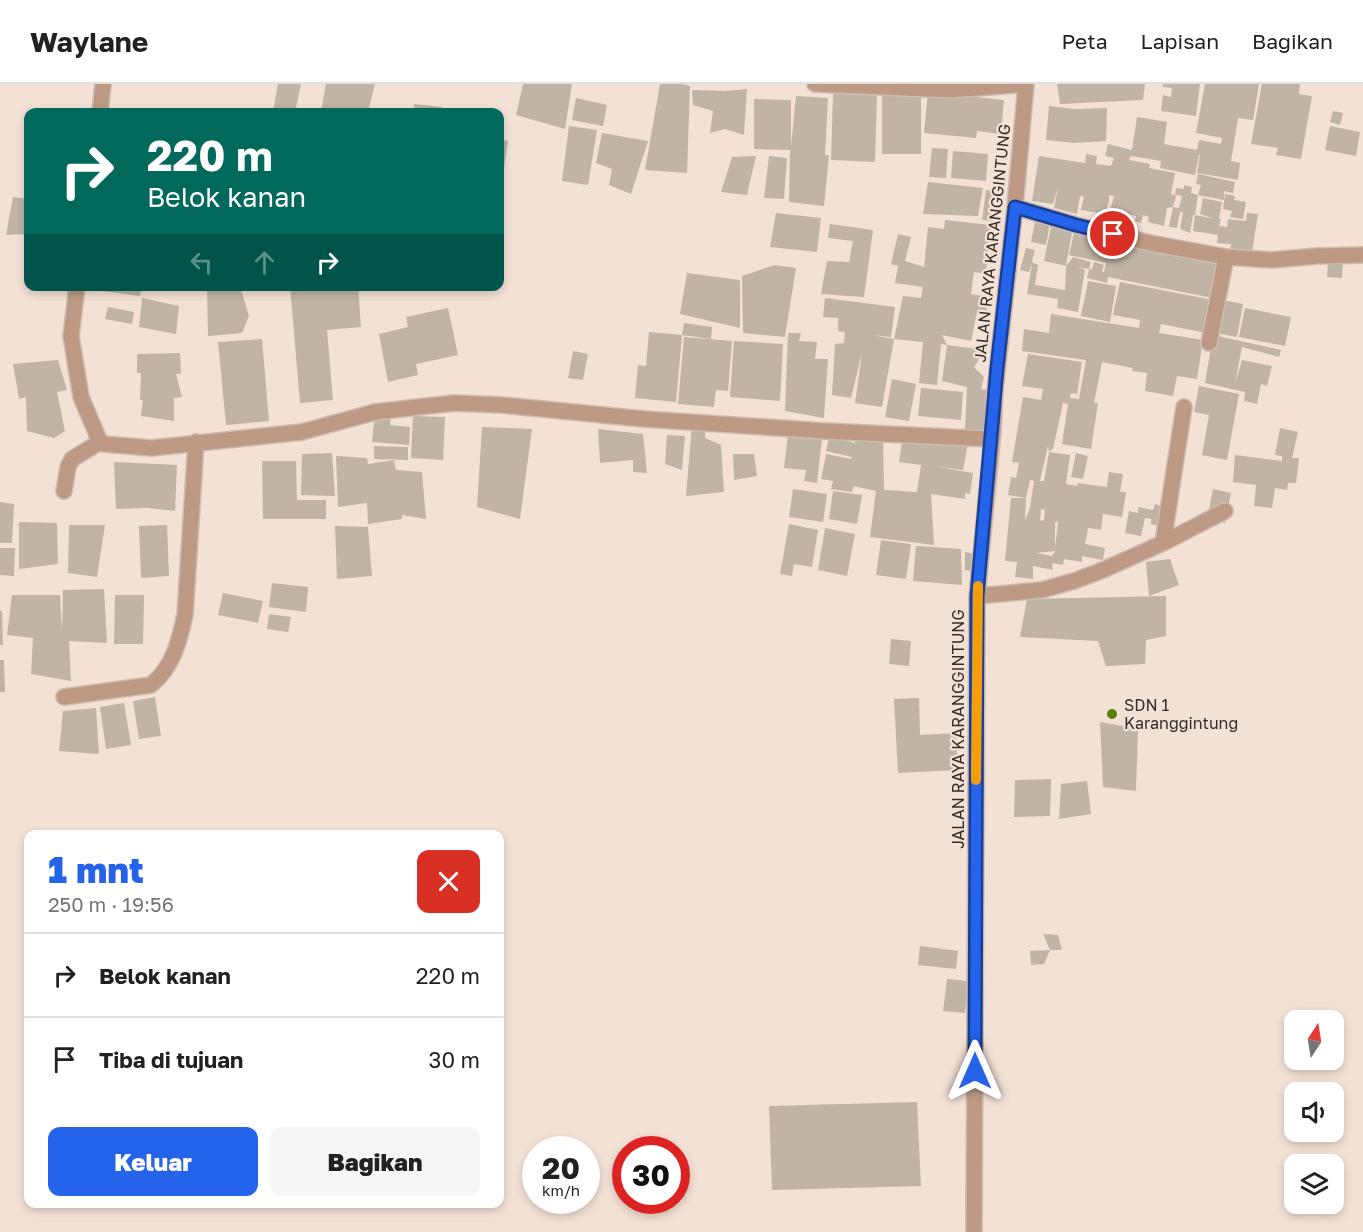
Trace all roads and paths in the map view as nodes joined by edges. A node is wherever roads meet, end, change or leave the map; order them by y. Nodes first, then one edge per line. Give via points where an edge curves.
1 (104, 84) edge
2 (815, 84) edge
3 (1026, 84) edge
4 (101, 108) edge
5 (1015, 207) junction
6 (1363, 255) edge
7 (1226, 257) junction
8 (76, 291) edge
9 (1209, 343) dead end
10 (1184, 406) dead end
11 (991, 439) junction
12 (100, 442) junction
13 (196, 442) junction
14 (64, 491) dead end
15 (1226, 511) dead end
16 (1163, 543) junction
17 (977, 596) junction
18 (64, 697) dead end
19 (974, 1232) edge

1 - 4 street
2 - 3 street via 951,90
3 - 5 street, JALAN RAYA KARANGGINTUNG
5 - 7 street via 1150,243
5 - 11 street, JALAN RAYA KARANGGINTUNG
6 - 7 street via 1272,260
7 - 9 street
8 - 12 street via 71,336 81,397
10 - 16 street
11 - 13 street via 644,419 454,403 375,412 302,432
11 - 17 street, JALAN RAYA KARANGGINTUNG
12 - 13 street via 152,448
12 - 14 street via 72,459
13 - 18 street via 185,615 172,660 151,685
15 - 16 street
16 - 17 street via 1074,581 1042,590
17 - 19 street, JALAN RAYA KARANGGINTUNG

